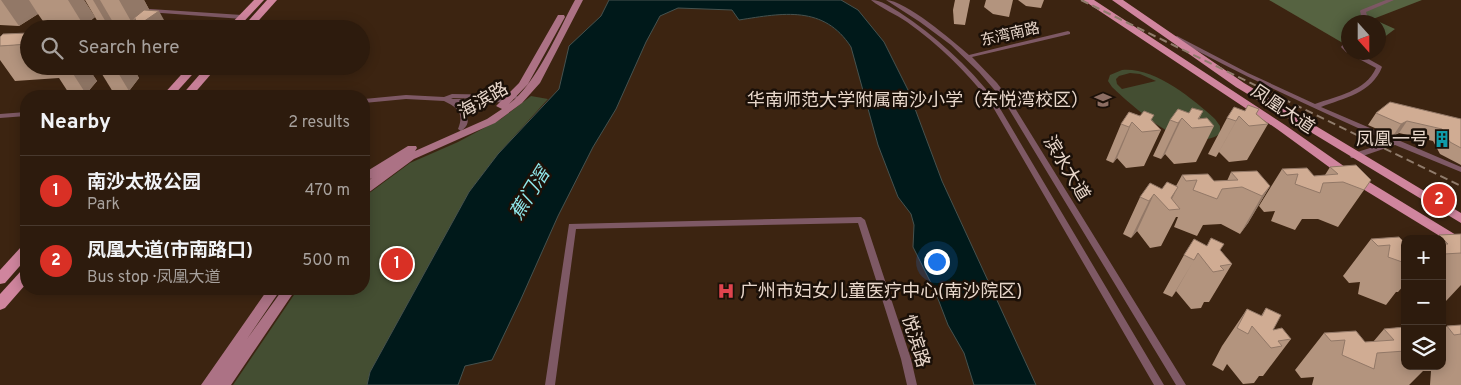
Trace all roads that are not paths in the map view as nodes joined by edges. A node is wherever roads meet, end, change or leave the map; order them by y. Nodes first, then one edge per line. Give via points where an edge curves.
1 (258, 0) edge
2 (272, 0) edge
3 (570, 0) edge
4 (579, 0) edge
5 (874, 0) edge
6 (890, 0) edge
7 (1088, 0) edge
8 (1117, 0) edge
9 (1393, 1) edge
10 (146, 11) edge
11 (1364, 15) edge
12 (242, 17) junction
13 (1142, 18) junction
14 (239, 20) edge
15 (254, 20) edge
16 (1068, 33) dead end
17 (969, 57) junction
18 (957, 60) junction
19 (1365, 60) edge
20 (186, 75) edge
21 (205, 75) edge
22 (172, 90) edge
23 (191, 90) edge
24 (516, 99) junction
25 (370, 100) edge
26 (448, 100) junction
27 (1316, 106) junction
28 (20, 114) edge
29 (0, 116) edge
30 (1281, 127) junction
31 (461, 129) junction
32 (1396, 142) junction
33 (1354, 156) junction
34 (1461, 170) edge
35 (370, 174) edge
36 (370, 186) edge
37 (1461, 219) edge
38 (1461, 236) edge
39 (1461, 244) edge
40 (20, 257) edge
41 (0, 279) edge
42 (20, 282) edge
43 (271, 295) edge
44 (286, 295) edge
45 (0, 304) edge
46 (208, 385) edge
47 (223, 385) edge
48 (550, 385) edge
49 (912, 385) edge
50 (1159, 385) edge
51 (1181, 385) edge

1 - 12 main road
2 - 15 main road
3 - 24 street, 海滨路
4 - 24 street, 海滨路 via 535,83
5 - 18 street, 滨水大道 via 919,28
6 - 17 street, 滨水大道 via 929,24
7 - 30 main road, 凤凰大道
8 - 13 main road, 凤凰大道
9 - 11 street via 1363,11
10 - 12 street
12 - 14 main road
13 - 27 street, 凤凰大道 via 1202,52
13 - 33 main road, 凤凰大道 via 1240,85
16 - 17 street, 东湾南路
17 - 18 street, 东湾南路
17 - 51 street, 滨水大道 via 1016,113
18 - 50 street, 滨水大道 via 984,89 1001,114
19 - 27 street via 1379,67 1376,76 1362,88
20 - 22 main road
21 - 23 main road
24 - 26 street via 452,96
24 - 31 street, 海滨路
24 - 36 street, 海滨路 via 491,121 410,158
25 - 26 street via 406,97
26 - 31 street via 463,112 465,119
27 - 32 street, 凤凰大道
28 - 29 street
30 - 38 main road
30 - 39 main road, 凤凰大道 via 1344,172
31 - 35 street, 海滨路 via 413,147
32 - 33 street
32 - 34 street, 凤凰大道
33 - 37 main road, 凤凰大道
40 - 41 main road
42 - 45 main road
43 - 46 street
44 - 47 street
48 - 49 street, 悦滨路 via 572,226 861,220

